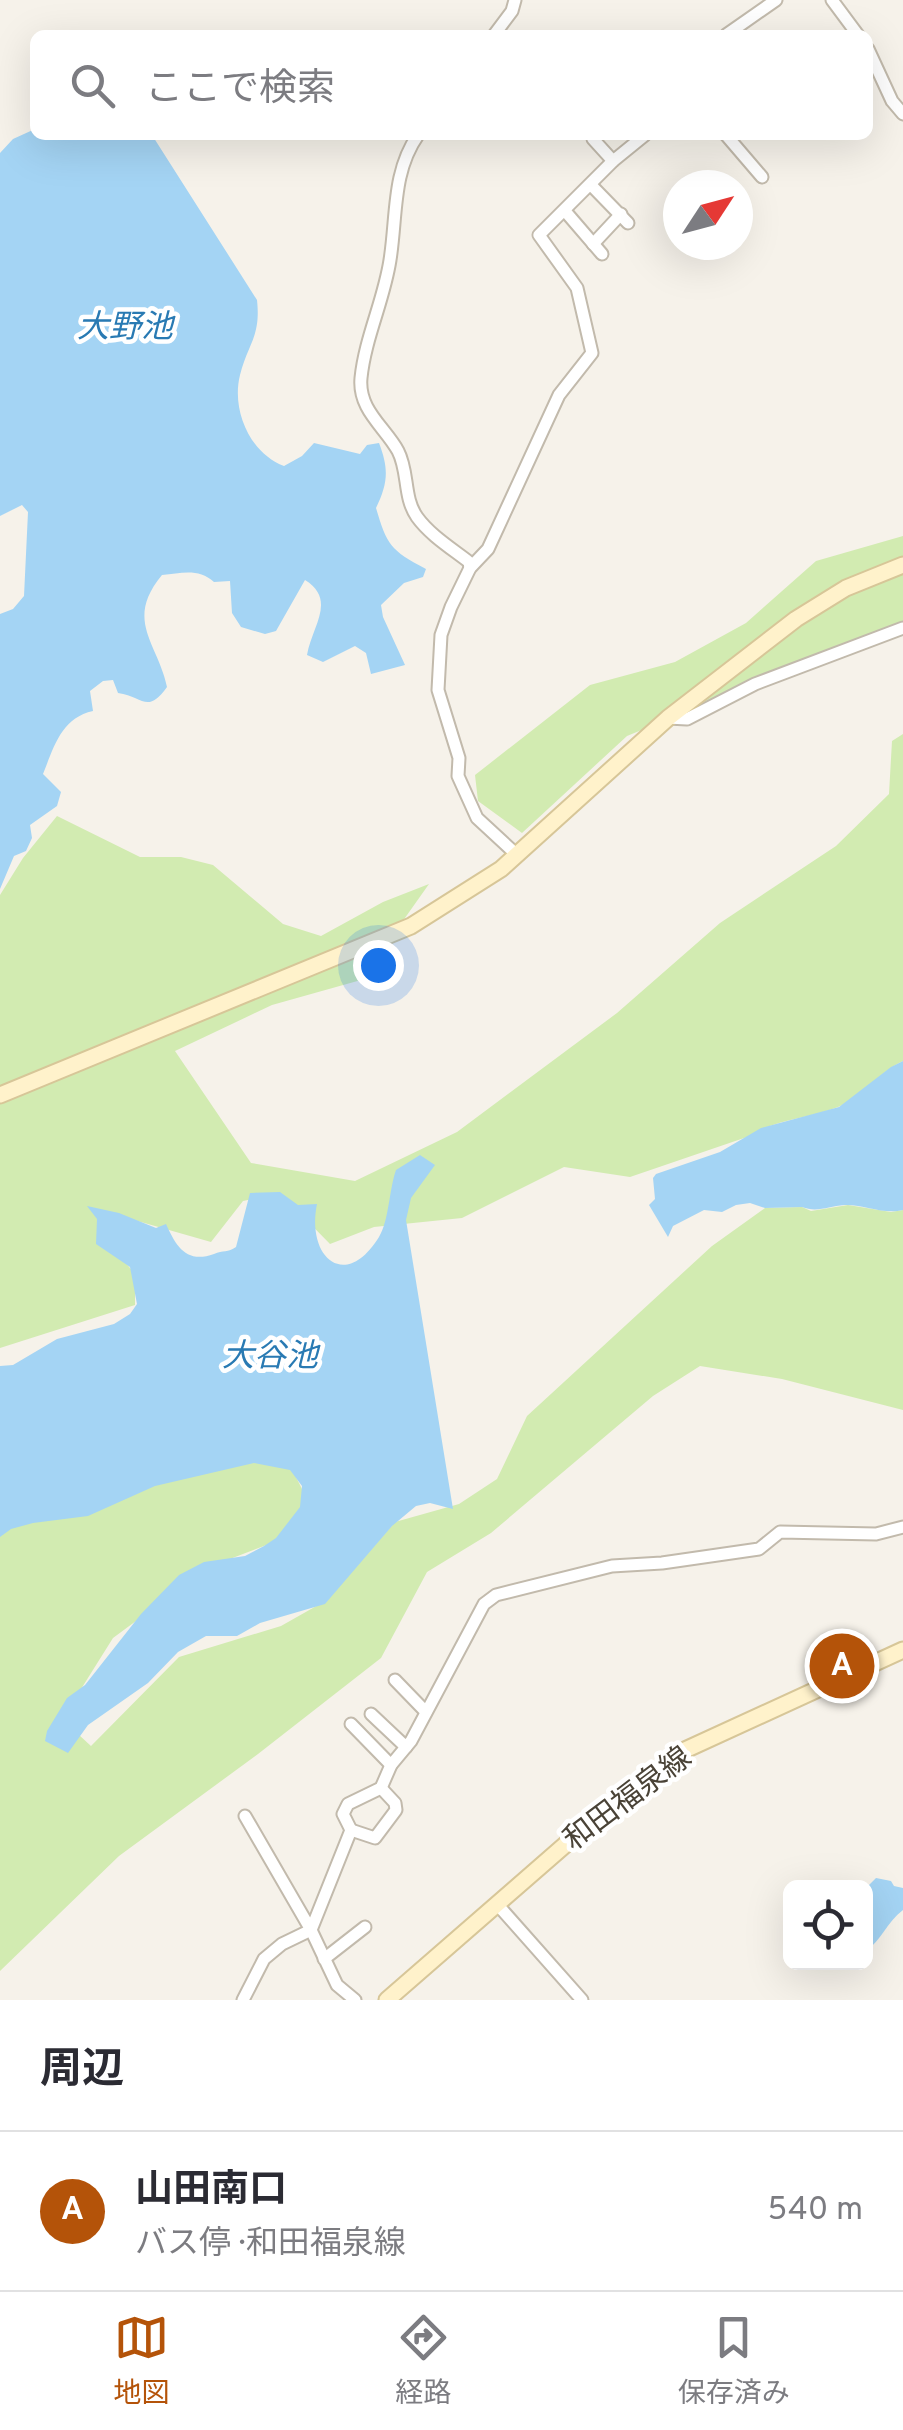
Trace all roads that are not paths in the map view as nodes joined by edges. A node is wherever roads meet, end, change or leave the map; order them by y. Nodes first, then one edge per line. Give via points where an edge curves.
1 (515, 0) edge
2 (776, 0) edge
3 (832, 0) edge
4 (498, 30) edge
5 (733, 30) edge
6 (854, 30) edge
7 (873, 60) edge
8 (903, 114) edge
9 (414, 140) edge
10 (594, 140) edge
11 (639, 140) edge
12 (730, 140) edge
13 (613, 161) junction
14 (762, 178) dead end
15 (591, 185) junction
16 (565, 211) junction
17 (903, 565) edge
18 (470, 568) junction
19 (903, 628) edge
20 (668, 718) junction
21 (517, 856) junction
22 (0, 1095) edge
23 (903, 1526) edge
24 (903, 1650) edge
25 (395, 1680) dead end
26 (426, 1712) junction
27 (371, 1714) dead end
28 (350, 1724) dead end
29 (406, 1747) junction
30 (391, 1765) junction
31 (382, 1788) junction
32 (245, 1816) dead end
33 (351, 1830) junction
34 (497, 1904) junction
35 (365, 1926) dead end
36 (311, 1930) junction
37 (324, 1959) junction
38 (243, 2000) edge
39 (355, 2000) edge
40 (387, 2000) edge
41 (582, 2000) edge

1 - 4 street
2 - 5 street
3 - 6 street
7 - 8 street
9 - 18 street via 398,174 387,283 360,381 364,402 398,451 414,514
10 - 13 street
11 - 13 street
12 - 14 street
13 - 15 street
15 - 16 street
15 - 16 street via 624,219 597,249
16 - 18 street via 539,235 577,288 592,353 559,395 488,549
17 - 20 street via 846,588 796,619
18 - 21 street via 441,634 438,690 458,776 477,818
19 - 20 street via 755,684 688,719
20 - 21 street
21 - 22 street via 411,926
23 - 26 street via 876,1534 780,1532 760,1549 612,1566 496,1596 484,1604
24 - 34 street, 和田福泉線 via 685,1750
25 - 26 street
26 - 29 street
27 - 29 street
28 - 30 street
29 - 30 street
30 - 31 street
31 - 33 street via 348,1804 343,1814
31 - 33 street via 396,1810 374,1838
32 - 36 street
33 - 36 street
34 - 40 street, 和田福泉線
34 - 41 street
35 - 37 street
36 - 37 street
36 - 38 street via 264,1959
37 - 39 street via 336,1985

